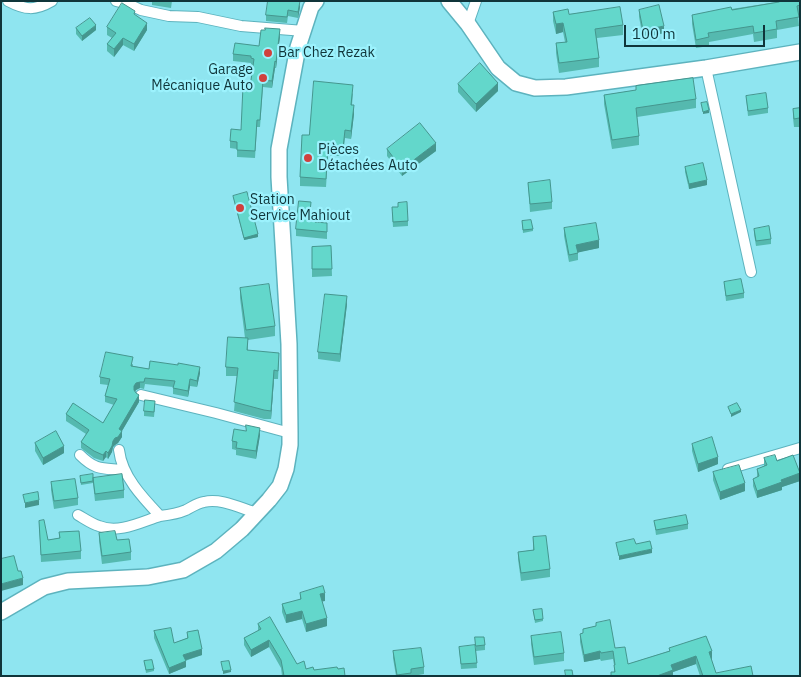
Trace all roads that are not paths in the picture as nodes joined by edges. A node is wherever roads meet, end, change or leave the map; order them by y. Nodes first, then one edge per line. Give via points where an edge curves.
1 (8, 1) edge
2 (52, 1) edge
3 (116, 1) edge
4 (316, 1) edge
5 (449, 1) edge
6 (476, 1) edge
7 (468, 24) junction
8 (304, 31) junction
9 (800, 52) edge
10 (706, 68) junction
11 (751, 272) dead end
12 (141, 395) edge
13 (290, 433) junction
14 (800, 448) edge
15 (119, 450) dead end
16 (80, 455) dead end
17 (123, 470) junction
18 (721, 470) edge
19 (257, 513) junction
20 (78, 515) dead end
21 (160, 516) junction
22 (1, 612) edge

1 - 2 street via 20,7 38,8
3 - 8 street via 169,16
4 - 8 main road
5 - 7 main road
6 - 7 street
7 - 10 main road via 498,68 516,83 535,88 566,87
8 - 13 main road via 298,47 279,149
9 - 10 main road
10 - 11 street
12 - 13 street
13 - 19 main road via 286,469 280,486
14 - 18 street
15 - 17 street
16 - 17 street via 98,468
17 - 21 street
19 - 21 street via 212,501
19 - 22 main road via 216,551 183,570 148,577 68,581 44,587
20 - 21 street via 111,530

